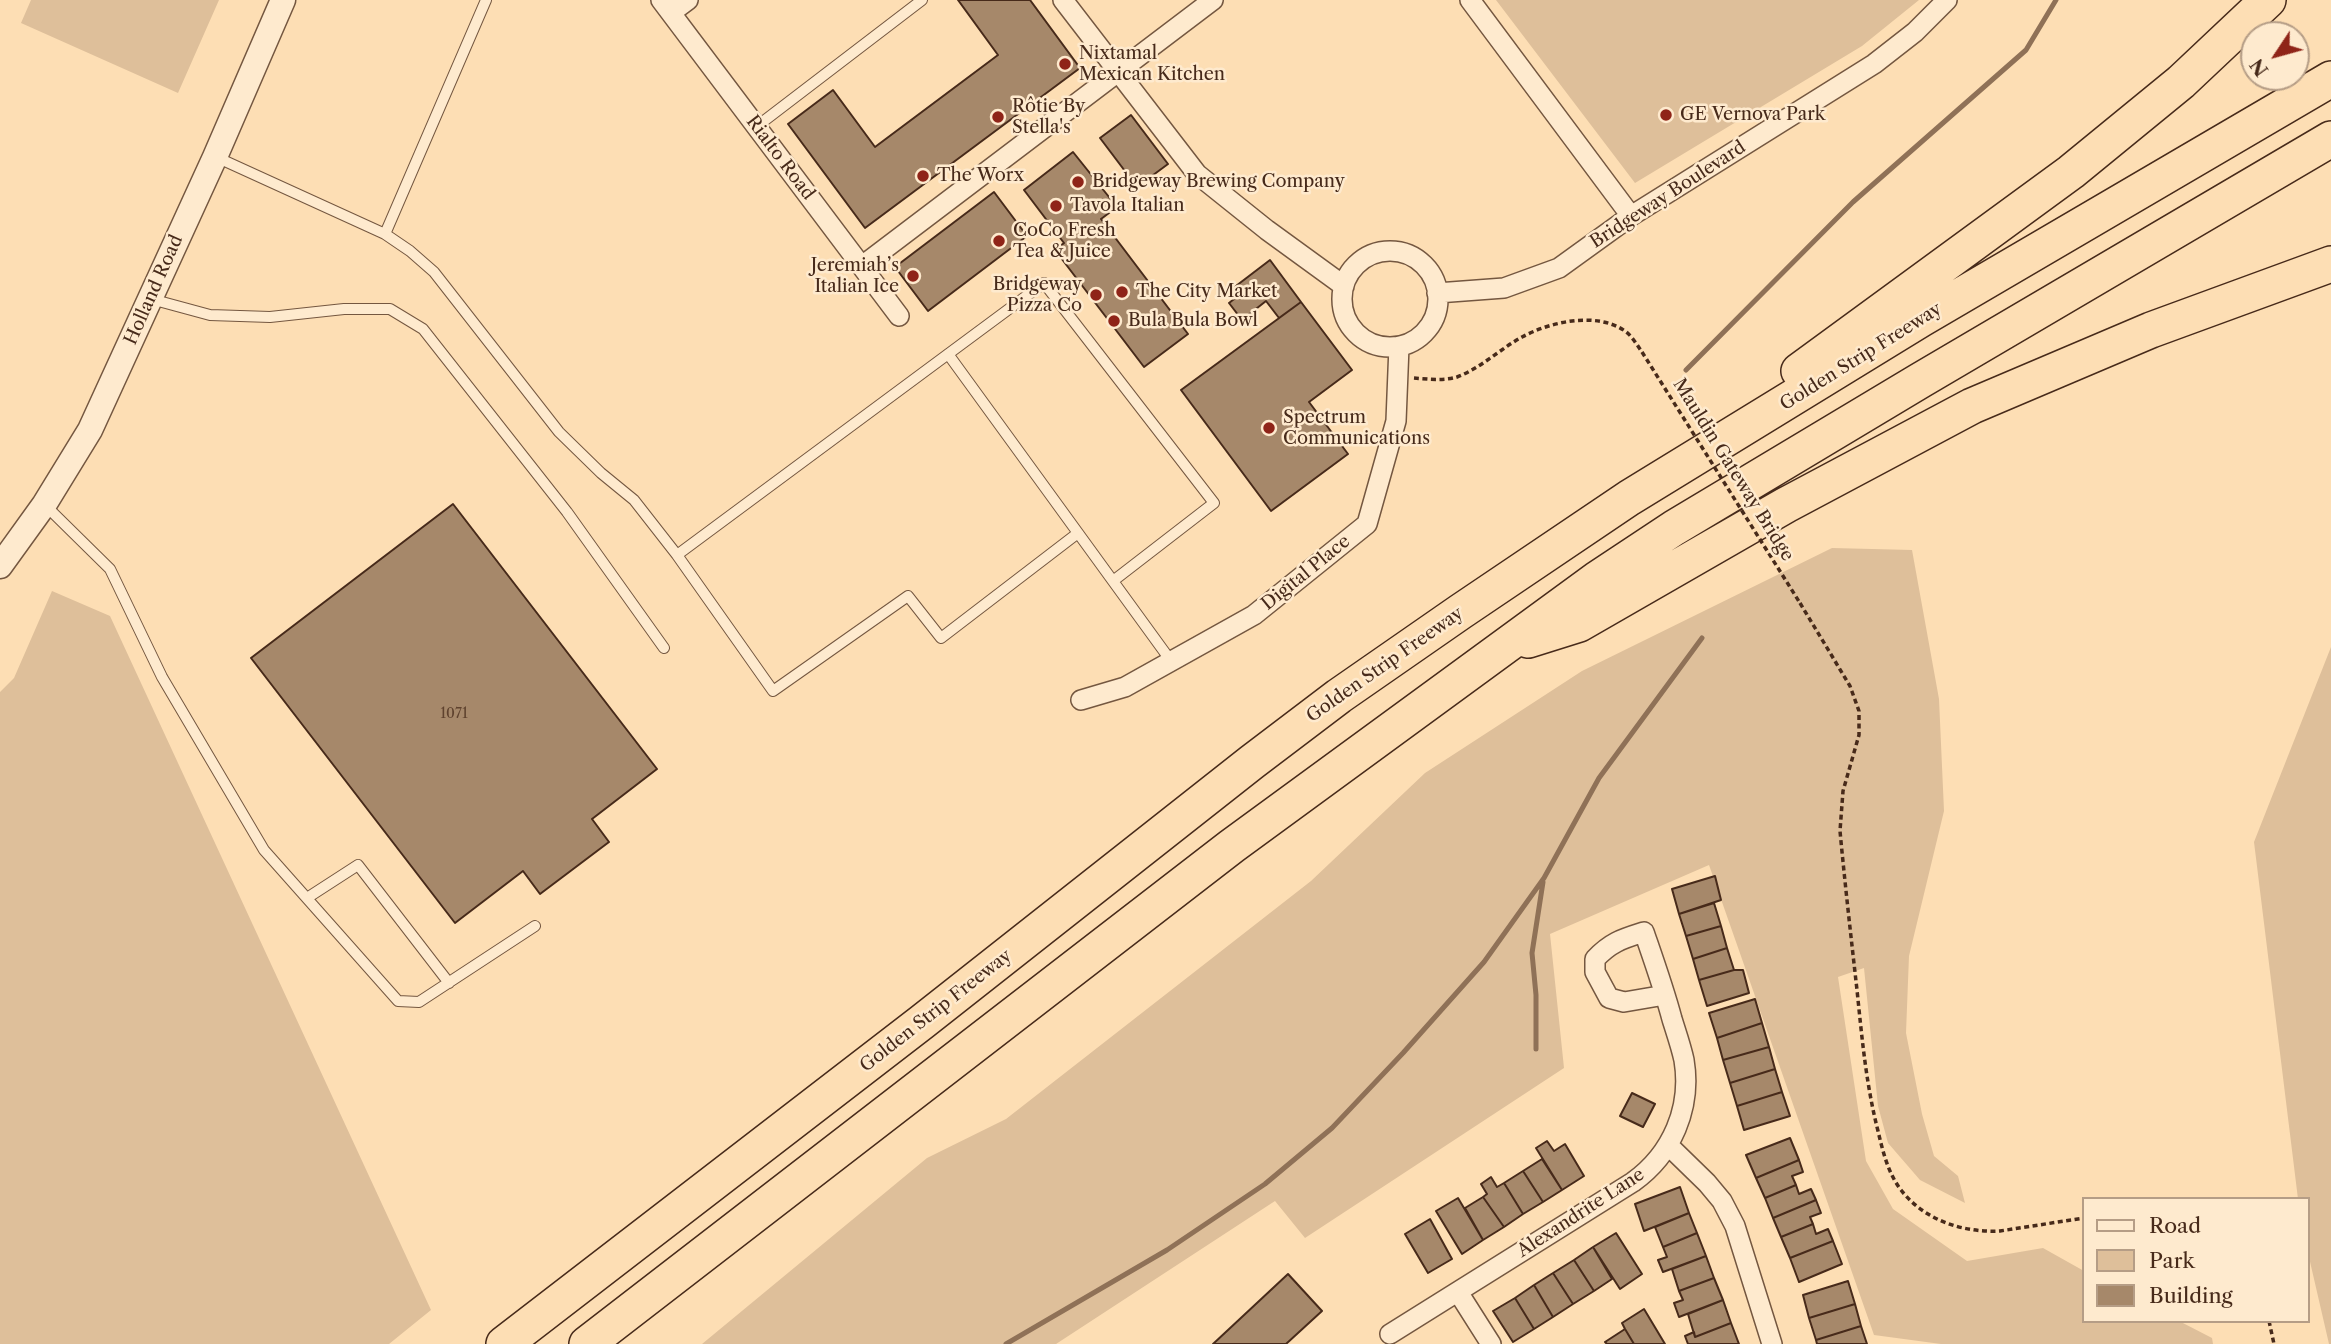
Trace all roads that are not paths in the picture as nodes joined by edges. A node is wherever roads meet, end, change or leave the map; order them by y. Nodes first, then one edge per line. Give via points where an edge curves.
1 (283, 0) edge
2 (486, 0) edge
3 (688, 0) edge
4 (922, 0) edge
5 (1062, 0) edge
6 (1213, 0) edge
7 (1471, 0) edge
8 (1947, 0) edge
9 (2268, 0) edge
10 (667, 6) edge
11 (1117, 72) junction
12 (2331, 79) edge
13 (756, 127) junction
14 (2331, 139) edge
15 (215, 157) junction
16 (1631, 216) junction
17 (385, 234) junction
18 (2331, 264) edge
19 (862, 266) junction
20 (1344, 286) junction
21 (1437, 293) junction
22 (151, 299) junction
23 (899, 316) dead end
24 (1399, 346) junction
25 (948, 354) junction
26 (1629, 498) junction
27 (44, 505) junction
28 (1078, 533) junction
29 (677, 555) junction
30 (0, 566) edge
31 (1113, 581) junction
32 (664, 648) dead end
33 (1502, 649) junction
34 (1171, 661) junction
35 (1081, 700) dead end
36 (307, 898) junction
37 (535, 926) dead end
38 (449, 983) junction
39 (1665, 995) dead end
40 (1669, 1146) junction
41 (1458, 1292) junction
42 (1390, 1334) dead end
43 (504, 1344) edge
44 (587, 1344) edge
45 (1491, 1344) edge
46 (1772, 1344) edge

1 - 15 street, Holland Road
2 - 17 lane
3 - 10 street
4 - 13 lane
5 - 11 street
6 - 11 street
7 - 16 street
8 - 16 street, Bridgeway Boulevard via 1874,64
9 - 26 highway via 2180,82 2071,172
10 - 13 street, Rialto Road
11 - 19 street
11 - 20 street via 1197,174
12 - 26 highway, Golden Strip Freeway via 1921,319
13 - 19 street, Rialto Road
14 - 33 highway via 1674,528
15 - 17 lane
15 - 22 street, Holland Road
16 - 21 street, Bridgeway Boulevard via 1559,268 1504,289
17 - 29 lane via 434,272 559,432 634,500
18 - 33 highway via 2151,330 1972,406 1578,624
19 - 23 street, Rialto Road
20 - 21 street via 1363,260 1393,251 1423,264
20 - 24 street via 1342,302 1355,332 1367,342
21 - 24 street via 1433,321 1424,333
22 - 27 street, Holland Road via 90,430
22 - 32 lane via 222,316 390,309 422,329 567,512
24 - 34 street, Digital Place via 1396,421 1367,524 1254,615
25 - 28 lane
25 - 29 lane
25 - 31 lane via 1044,283 1214,503
26 - 43 highway, Golden Strip Freeway via 1263,754
27 - 30 street, Holland Road
27 - 36 lane via 110,569 162,677 257,839
28 - 29 lane via 940,638 908,596 773,691
28 - 31 lane
31 - 34 lane
33 - 44 highway via 1232,846
34 - 35 street, Digital Place via 1125,687
36 - 38 lane via 397,1001 419,1003
36 - 38 lane via 358,865
37 - 38 lane
39 - 40 street, Alexandrite Lane via 1684,1061 1685,1094 1681,1119
40 - 41 street, Alexandrite Lane via 1633,1182
40 - 46 street via 1722,1201 1735,1226
41 - 42 street, Alexandrite Lane
41 - 45 street

